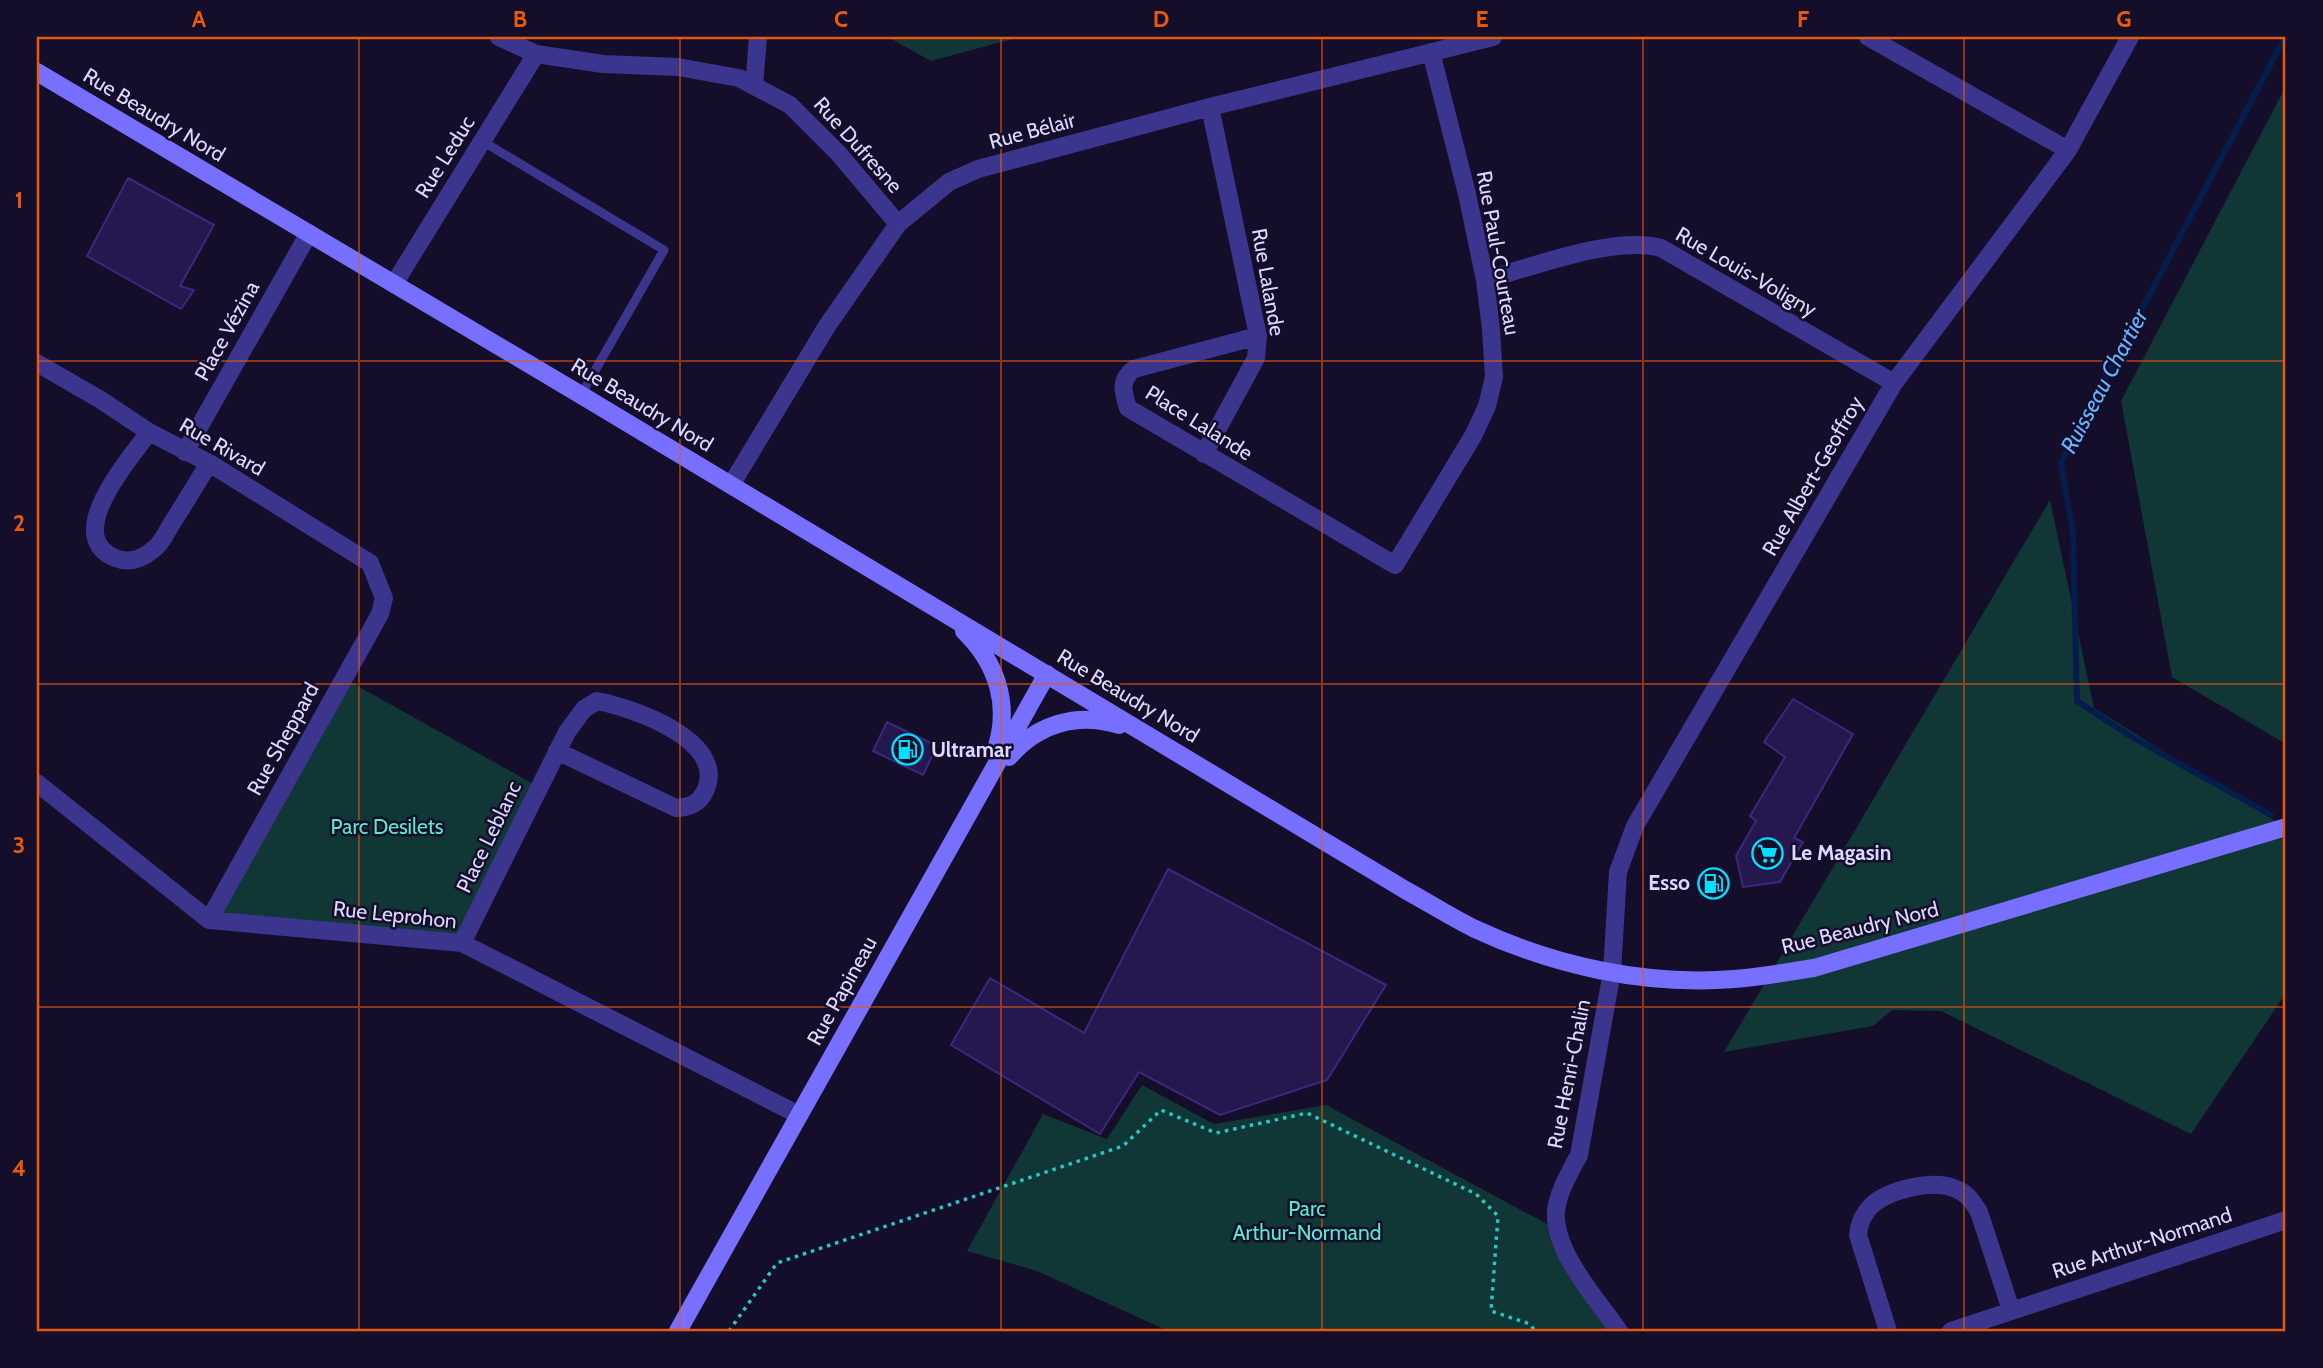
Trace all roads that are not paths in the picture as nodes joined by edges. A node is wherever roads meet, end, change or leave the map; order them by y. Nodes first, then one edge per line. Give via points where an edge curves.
1 (499, 37) edge
2 (758, 37) edge
3 (1493, 37) edge
4 (1868, 37) edge
5 (2130, 37) edge
6 (1431, 52) junction
7 (536, 54) junction
8 (37, 72) edge
9 (754, 86) junction
10 (1210, 107) junction
11 (482, 141) junction
12 (2068, 150) junction
13 (898, 224) junction
14 (309, 233) junction
15 (1485, 279) junction
16 (394, 284) junction
17 (1258, 336) junction
18 (37, 363) edge
19 (1894, 383) junction
20 (581, 396) junction
21 (149, 432) junction
22 (185, 452) junction
23 (1203, 454) junction
24 (209, 463) junction
25 (731, 485) junction
26 (1395, 565) joint
27 (377, 578) joint
28 (947, 614) junction
29 (1047, 674) junction
30 (1170, 748) junction
31 (557, 751) junction
32 (37, 783) edge
33 (984, 786) junction
34 (2286, 827) edge
35 (209, 920) junction
36 (462, 943) junction
37 (1612, 972) junction
38 (799, 1115) junction
39 (2286, 1220) edge
40 (2011, 1310) junction
41 (678, 1331) edge
42 (1619, 1331) edge
43 (1888, 1331) edge
44 (1953, 1331) edge

1 - 7 street, Rue Dufresne
2 - 9 street
3 - 6 street, Rue Bélair
4 - 12 street
5 - 12 street, Rue Albert-Geoffroy
6 - 10 street, Rue Bélair
6 - 15 street, Rue Paul-Courteau
7 - 9 street, Rue Dufresne via 603,64 678,67 739,78
7 - 11 street, Rue Leduc
8 - 14 main road, Rue Beaudry Nord
9 - 13 street, Rue Dufresne via 790,105
10 - 13 street, Rue Bélair via 978,169 949,182
10 - 17 street, Rue Lalande
11 - 16 street, Rue Leduc
11 - 20 lane via 664,250
12 - 19 street, Rue Albert-Geoffroy
13 - 25 street, Rue Bélair via 827,326
14 - 16 main road, Rue Beaudry Nord
14 - 22 street, Place Vézina
15 - 19 street, Rue Louis-Voligny via 1609,246 1651,245
15 - 26 street, Rue Paul-Courteau via 1494,377 1487,406
16 - 20 main road, Rue Beaudry Nord
17 - 23 street, Rue Lalande via 1256,358
17 - 23 street, Place Lalande via 1159,361 1126,375 1122,388 1128,408
18 - 21 street, Rue Rivard
19 - 37 street, Rue Albert-Geoffroy via 1634,826 1618,872
20 - 25 main road, Rue Beaudry Nord
21 - 22 street, Rue Rivard
21 - 24 street via 100,504 94,524 96,539 114,558 131,562 157,547
22 - 24 street, Rue Rivard
23 - 26 street, Place Lalande
24 - 27 street, Rue Rivard via 370,563
25 - 28 main road, Rue Beaudry Nord
27 - 35 street, Rue Sheppard via 384,598 380,614
28 - 29 main road, Rue Beaudry Nord
28 - 33 main road via 980,647 999,691 1003,710 1000,739
29 - 30 main road, Rue Beaudry Nord
29 - 33 main road, Rue Papineau
30 - 33 main road via 1135,730 1085,718 1051,726 1022,741
30 - 37 main road, Rue Beaudry Nord via 1473,928 1543,956
31 - 31 street, Place Leblanc via 676,808 701,800 710,779 697,746 658,722 597,701 584,709
31 - 36 street, Place Leblanc
32 - 35 street
33 - 38 main road, Rue Papineau
34 - 37 main road, Rue Beaudry Nord via 1814,968 1695,980
35 - 36 street, Rue Leprohon
36 - 38 street, Rue Leprohon
37 - 42 street, Rue Henri-Chalin via 1578,1155 1556,1211 1560,1241
38 - 41 main road, Rue Papineau
39 - 40 street, Rue Arthur-Normand
40 - 43 street via 1972,1199 1956,1188 1924,1185 1877,1201 1860,1222 1858,1235
40 - 44 street, Rue Arthur-Normand

